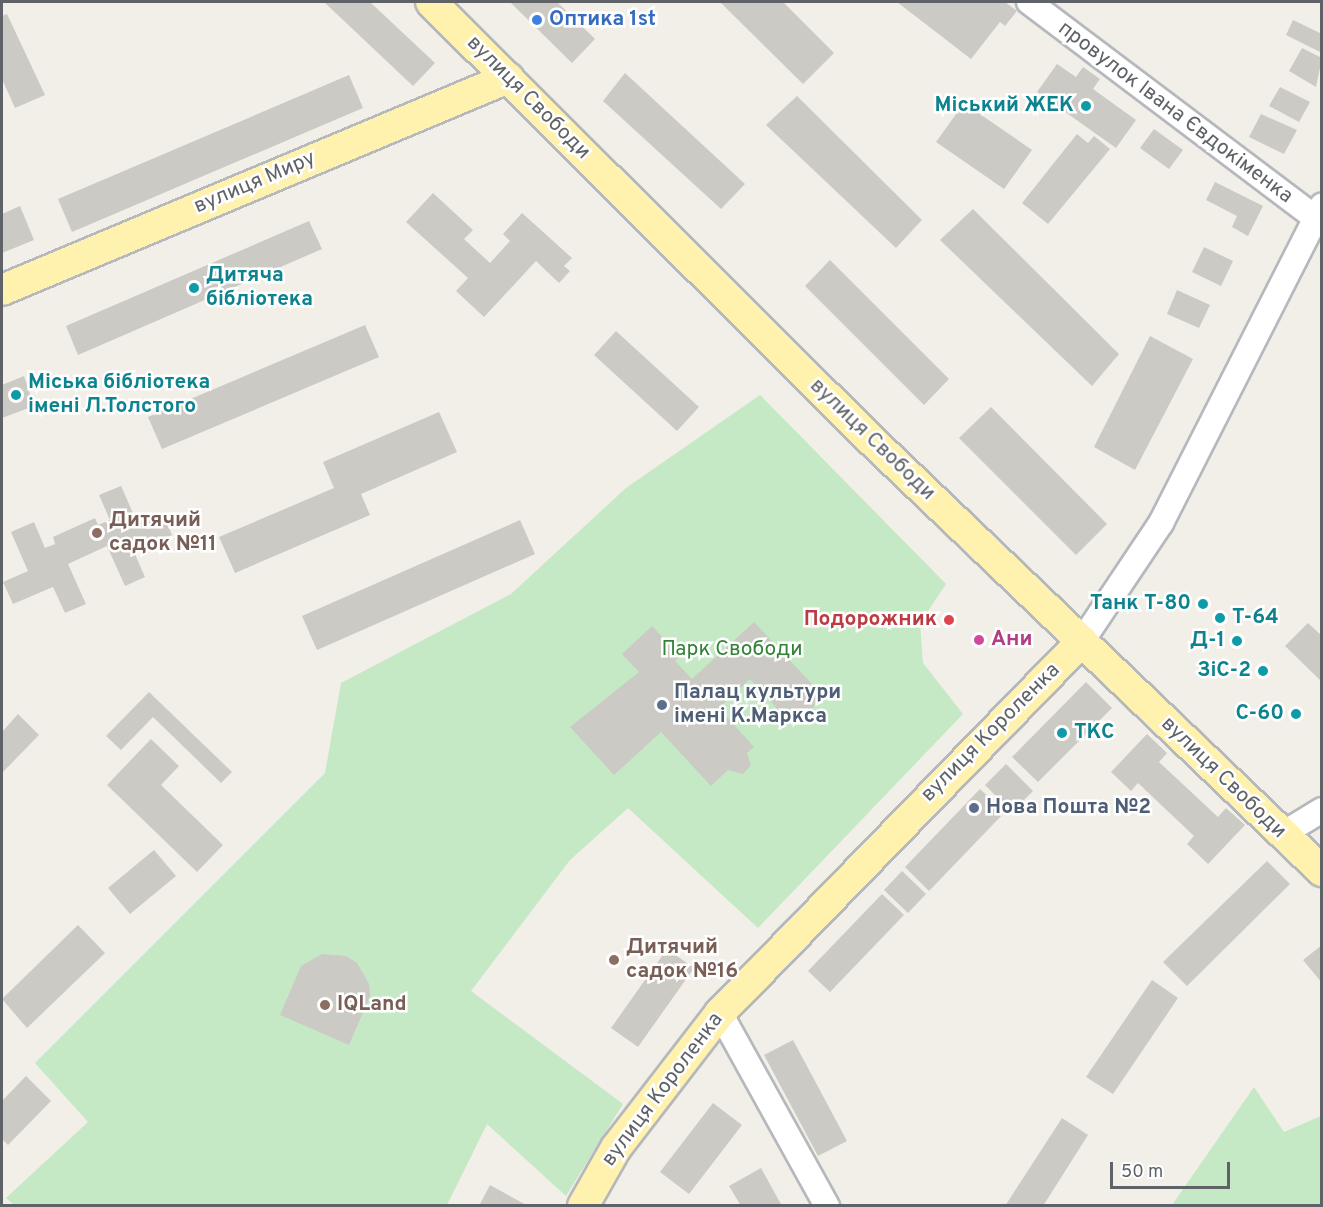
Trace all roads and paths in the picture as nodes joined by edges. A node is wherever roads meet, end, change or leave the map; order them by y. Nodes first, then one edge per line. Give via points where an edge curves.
1 (431, 2) edge
2 (1029, 2) edge
3 (508, 78) junction
4 (1319, 216) edge
5 (2, 290) edge
6 (1082, 641) junction
7 (1322, 810) edge
8 (1281, 835) junction
9 (1322, 871) edge
10 (720, 1012) junction
11 (583, 1206) edge
12 (827, 1206) edge

1 - 3 main road, вулиця Свободи
2 - 4 street, провулок Івана Євдокіменка
3 - 5 main road, вулиця Миру
3 - 6 main road, вулиця Свободи via 869,438
4 - 6 street, вулиця Короленка via 1161,523
6 - 8 main road, вулиця Свободи
6 - 10 main road, вулиця Короленка
7 - 8 street
8 - 9 main road, вулиця Свободи
10 - 11 main road, вулиця Короленка via 616,1148
10 - 12 street

